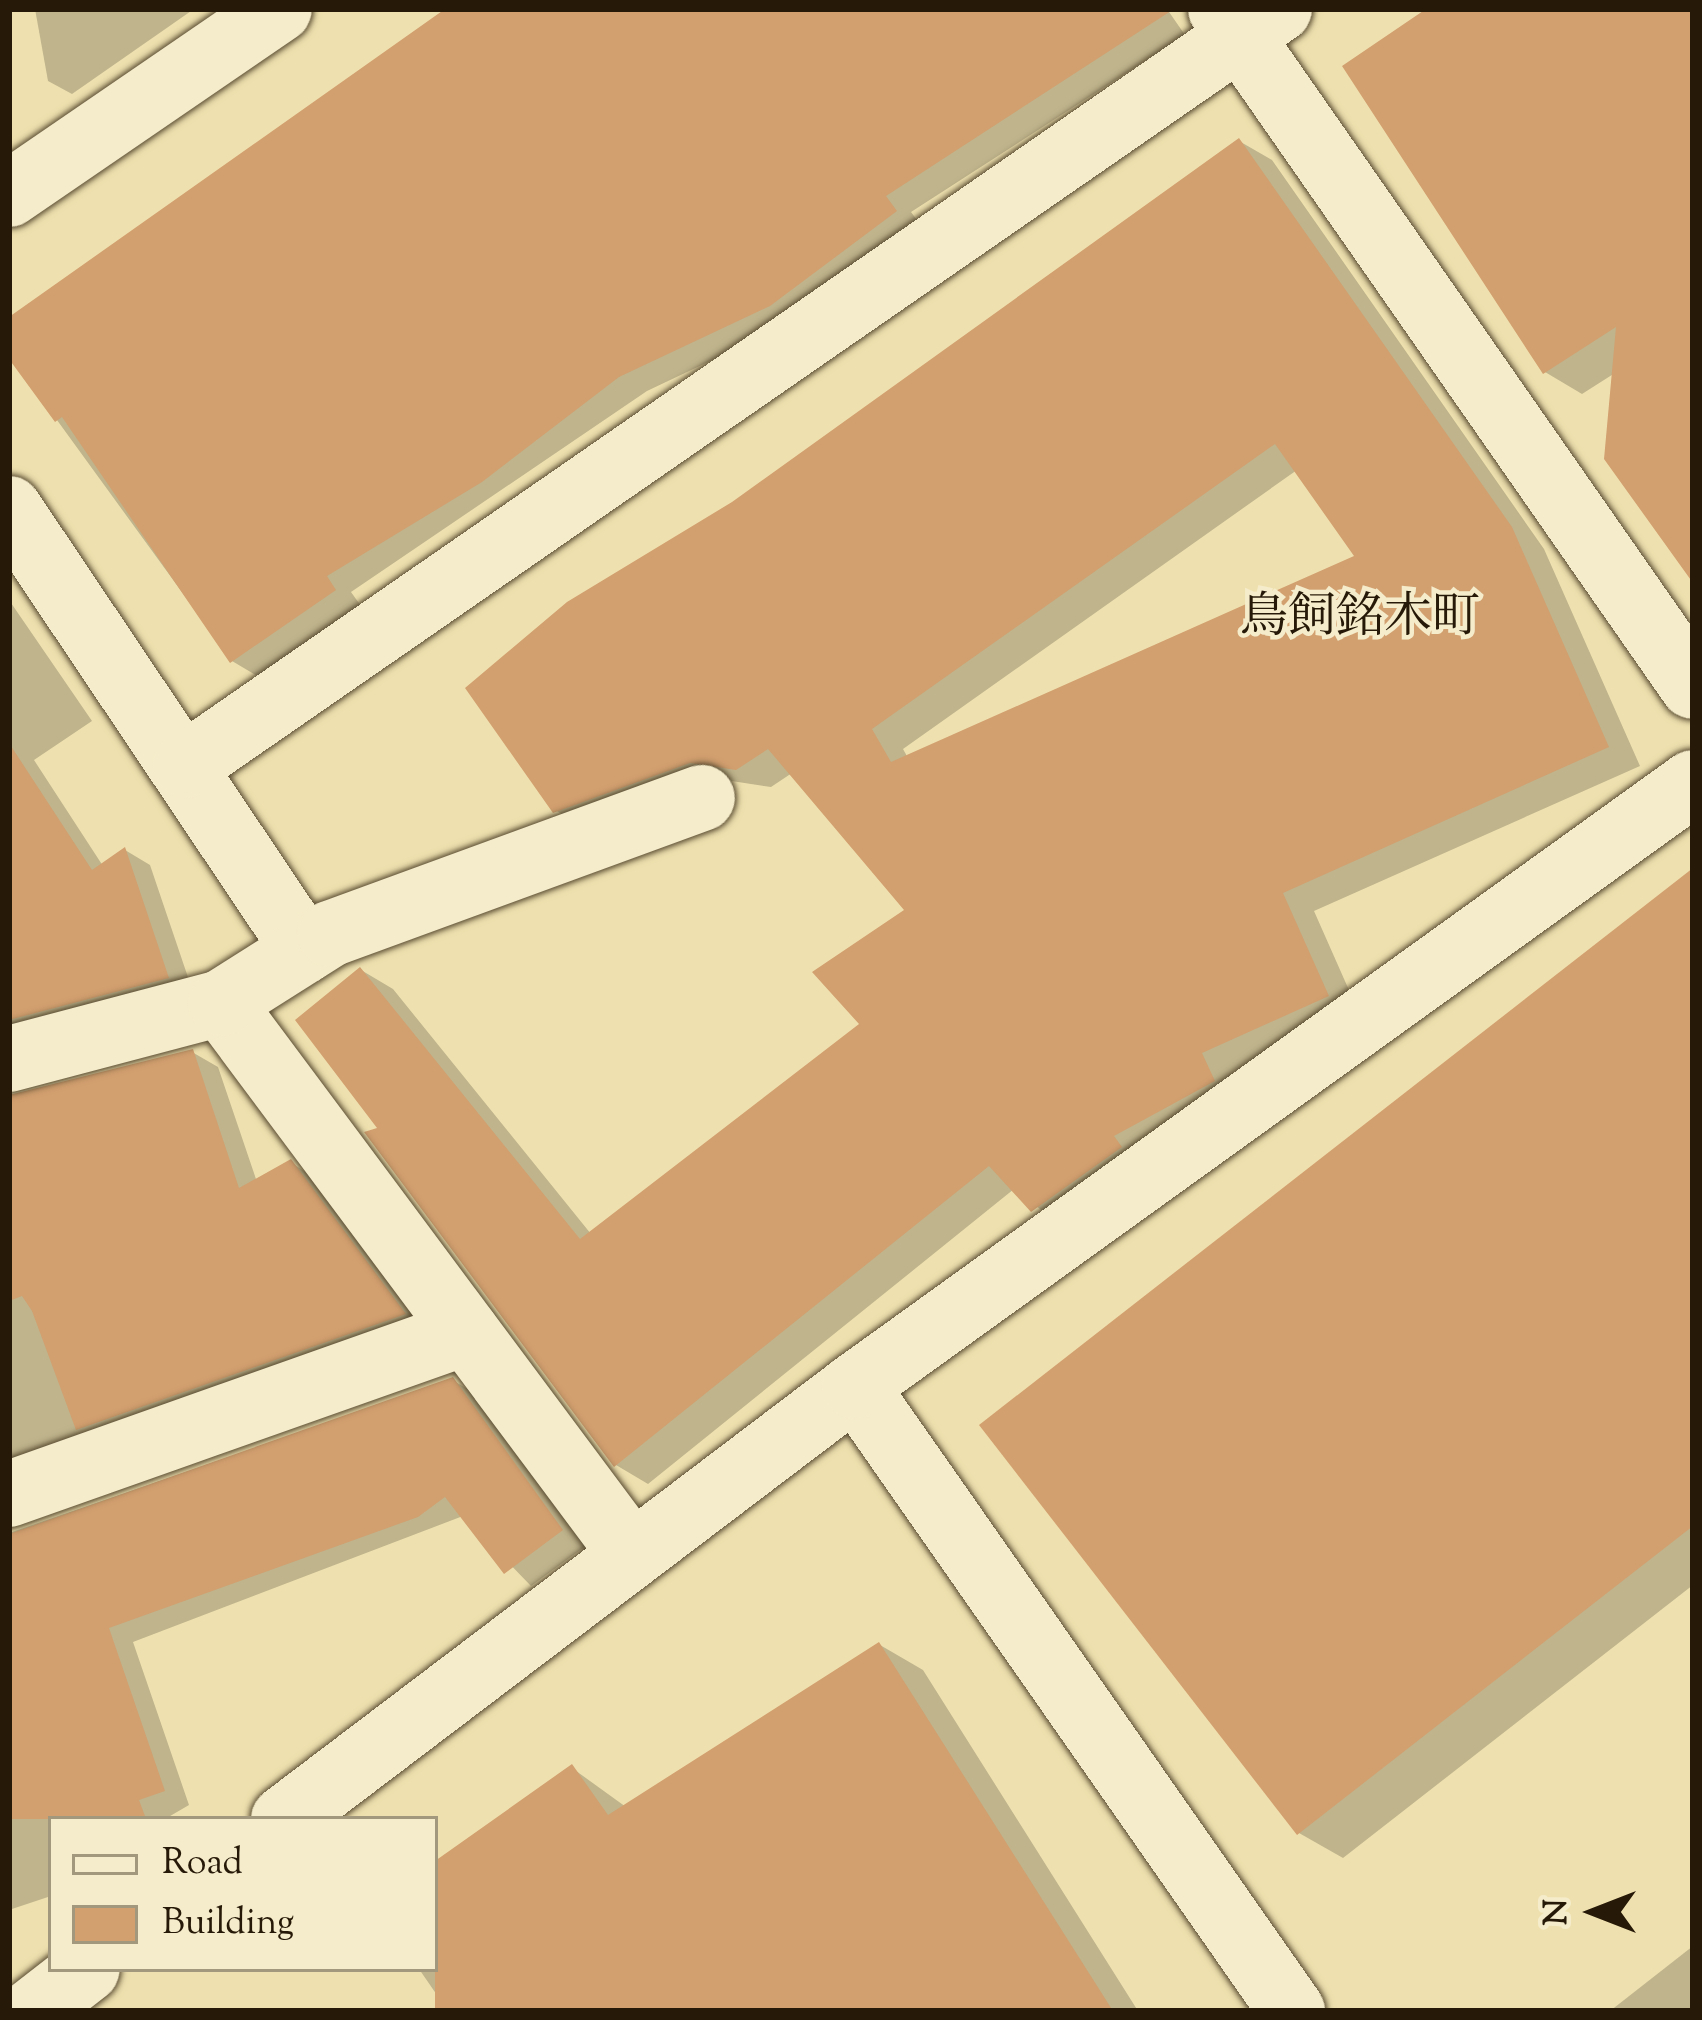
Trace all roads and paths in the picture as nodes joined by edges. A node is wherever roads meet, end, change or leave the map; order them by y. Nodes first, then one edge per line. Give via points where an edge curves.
1 (279, 9) edge
2 (1247, 18) edge
3 (9, 194) edge
4 (9, 509) edge
5 (1693, 686) edge
6 (186, 765) junction
7 (1693, 783) edge
8 (702, 798) dead end
9 (305, 950) junction
10 (221, 1003) junction
11 (9, 1060) edge
12 (466, 1332) junction
13 (855, 1386) junction
14 (9, 1494) edge
15 (632, 1553) junction
16 (288, 1816) edge
17 (84, 1972) edge
18 (32, 2011) edge
19 (1292, 2011) edge

1 - 3 street
2 - 5 street
2 - 6 street
4 - 6 street
6 - 9 street
7 - 13 street
8 - 9 street
9 - 10 street
10 - 11 street
10 - 12 street
12 - 14 street
12 - 15 street
13 - 15 street
13 - 19 street
15 - 16 street
17 - 18 street

